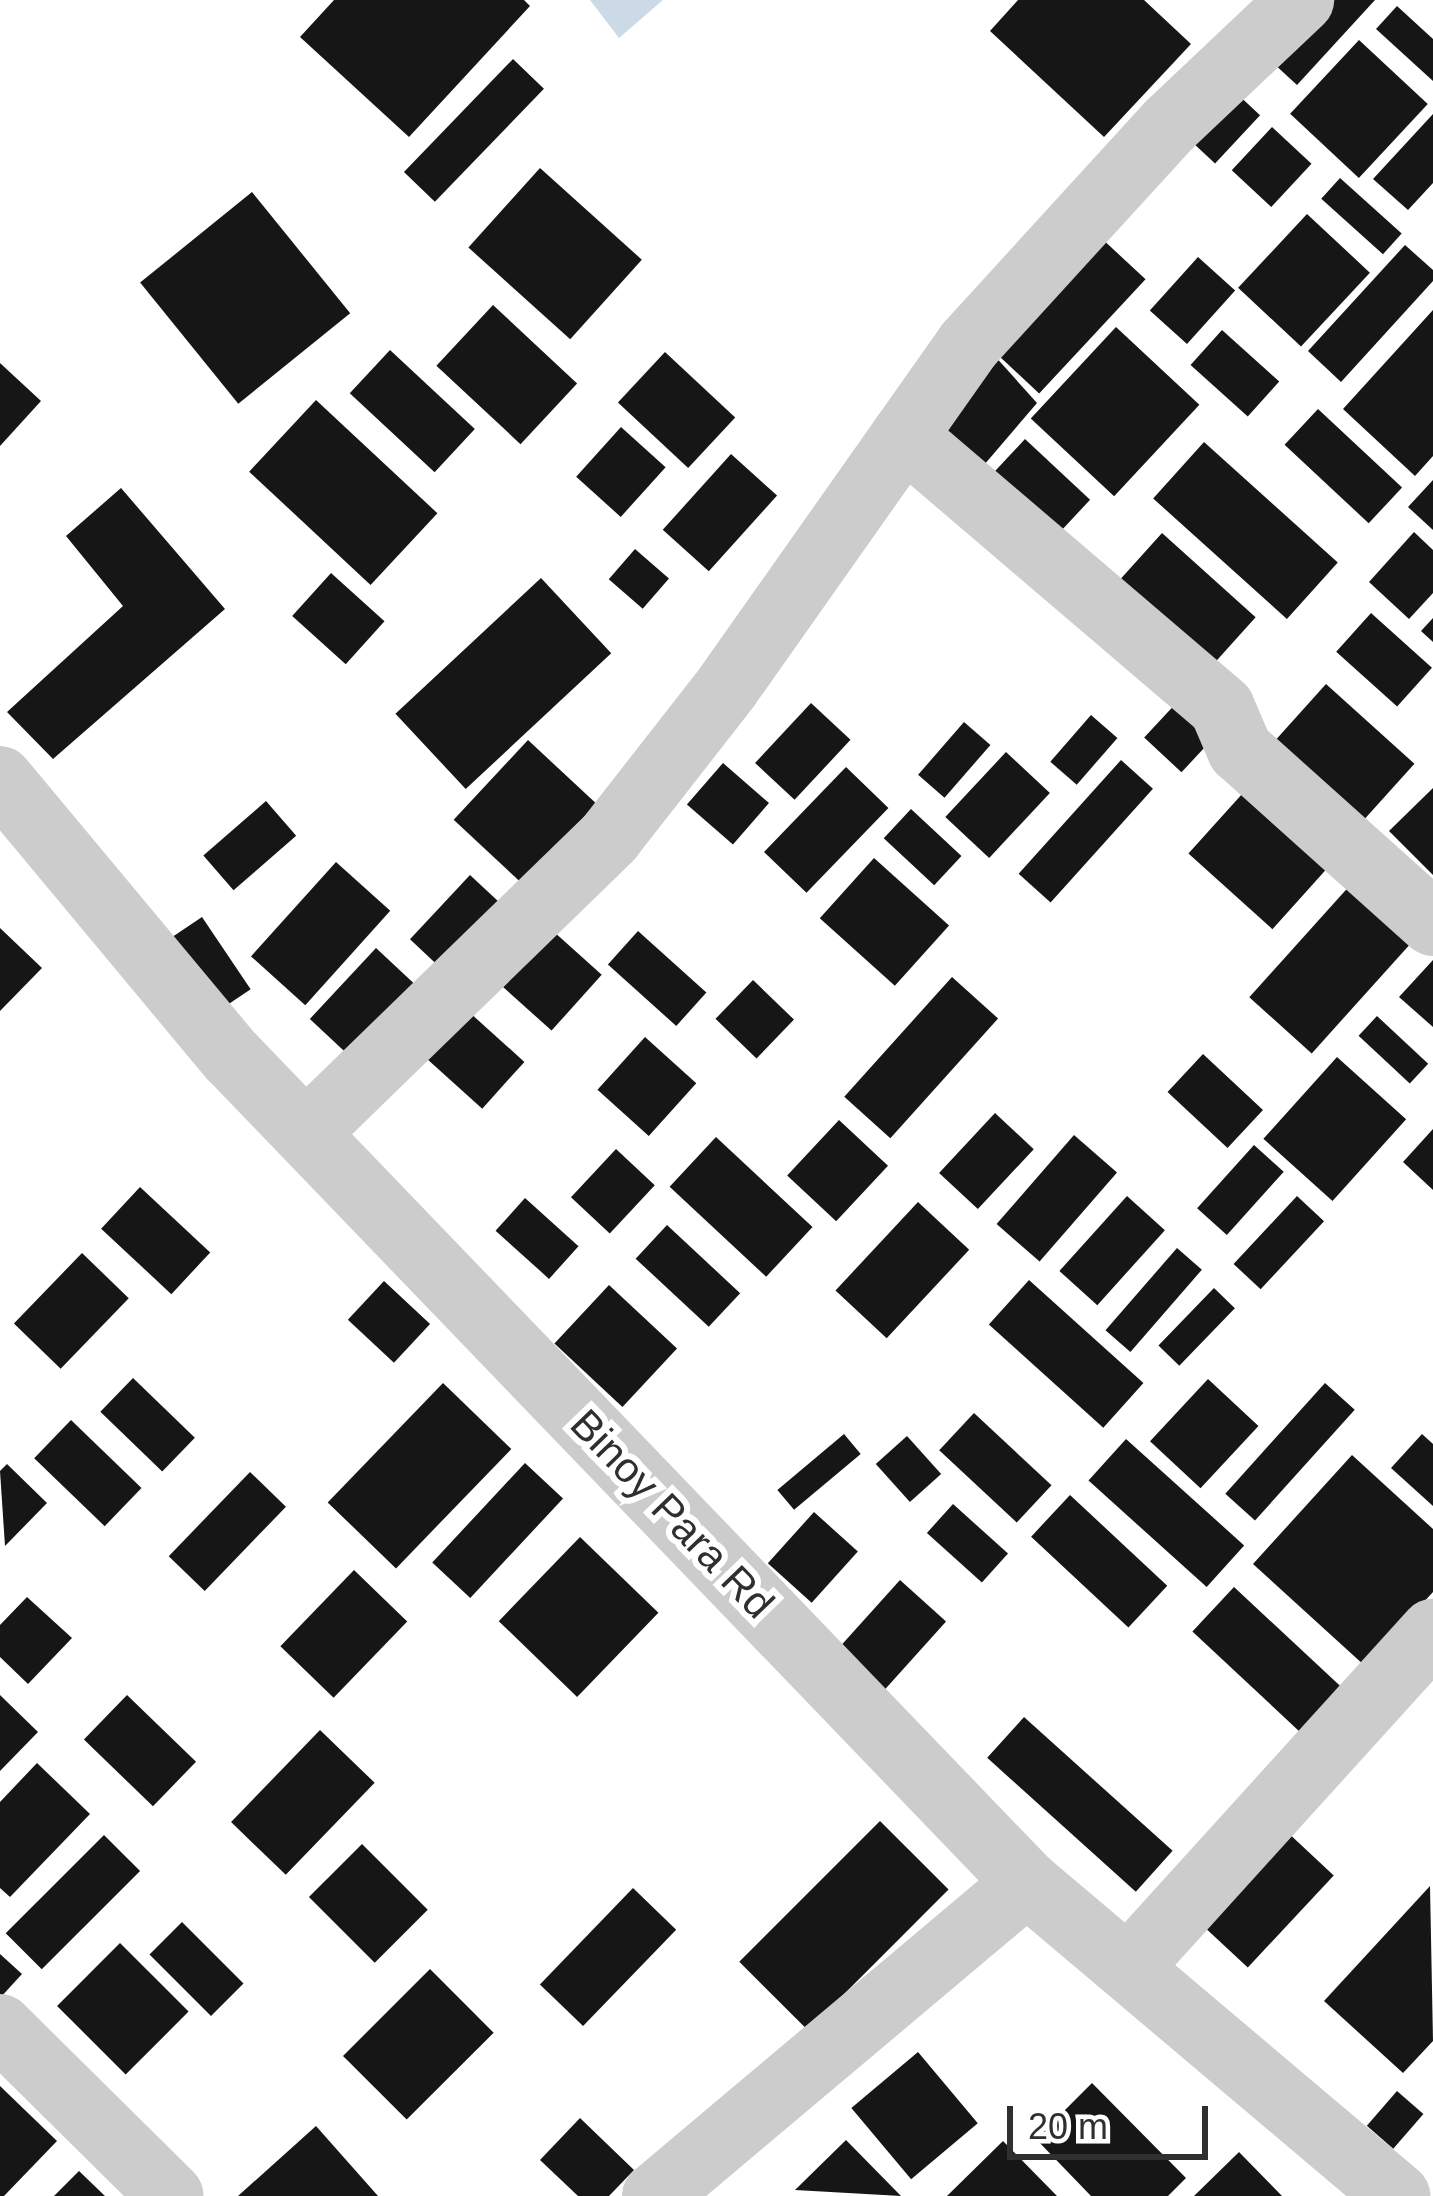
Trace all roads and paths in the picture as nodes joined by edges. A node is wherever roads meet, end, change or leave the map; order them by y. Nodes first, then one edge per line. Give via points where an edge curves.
1 (1300, 0) edge
2 (904, 436) junction
3 (0, 779) edge
4 (1433, 923) edge
5 (306, 1133) junction
6 (1433, 1632) edge
7 (1027, 1883) junction
8 (1128, 1968) junction
9 (0, 2026) edge
10 (171, 2196) edge
11 (655, 2196) edge
12 (1397, 2196) edge

1 - 2 street via 1169,125 969,344
2 - 4 street via 1222,708 1240,750
2 - 5 street via 610,837
3 - 5 street, Binoy Para Rd
5 - 7 street, Binoy Para Rd
6 - 8 street
7 - 8 street, Binoy Para Rd
7 - 11 street
8 - 12 street, Binoy Para Rd
9 - 10 street

